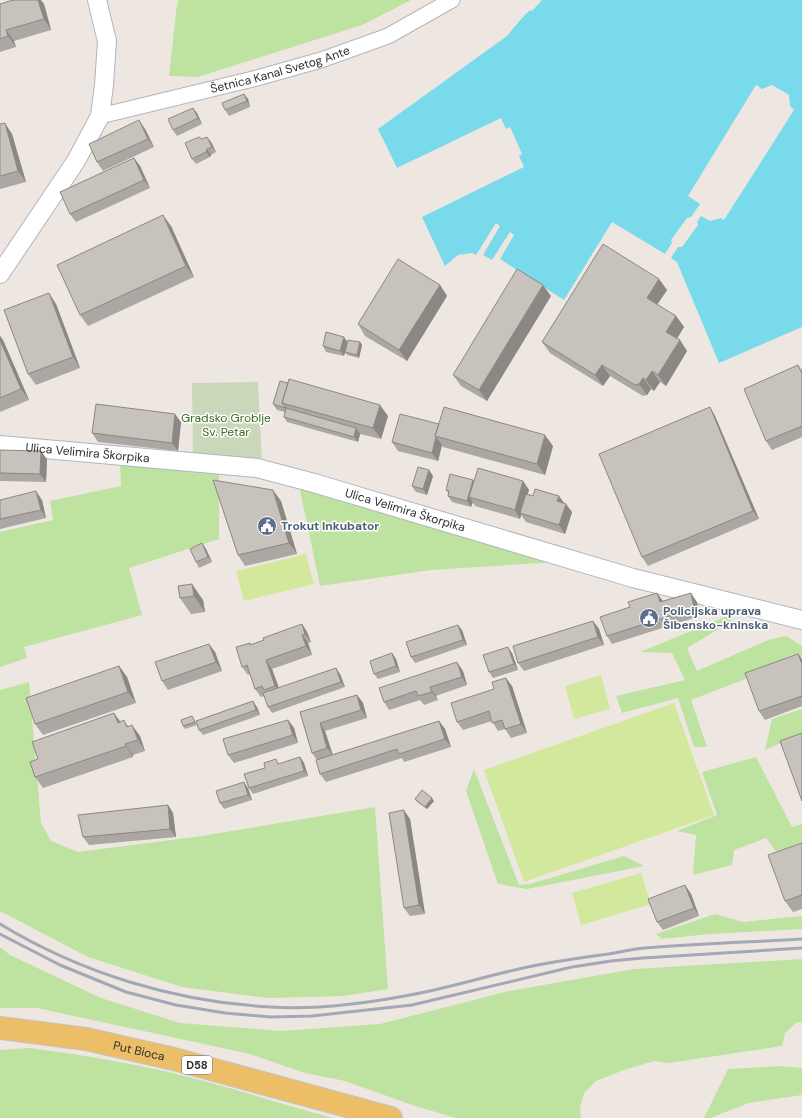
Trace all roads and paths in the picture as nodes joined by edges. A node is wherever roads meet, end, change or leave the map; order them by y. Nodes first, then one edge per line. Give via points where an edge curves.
1 (97, 0) edge
2 (452, 0) edge
3 (100, 116) junction
4 (0, 274) edge
5 (0, 445) edge
6 (802, 620) edge
7 (0, 1028) edge
8 (391, 1118) edge

1 - 3 street via 107,41
2 - 3 street, Šetnica Kanal Svetog Ante via 388,36 321,60
3 - 4 street via 76,160
5 - 6 street, Ulica Velimira Škorpika via 257,468 627,576
7 - 8 main road, Put Bioca / D58 via 86,1038 174,1058

